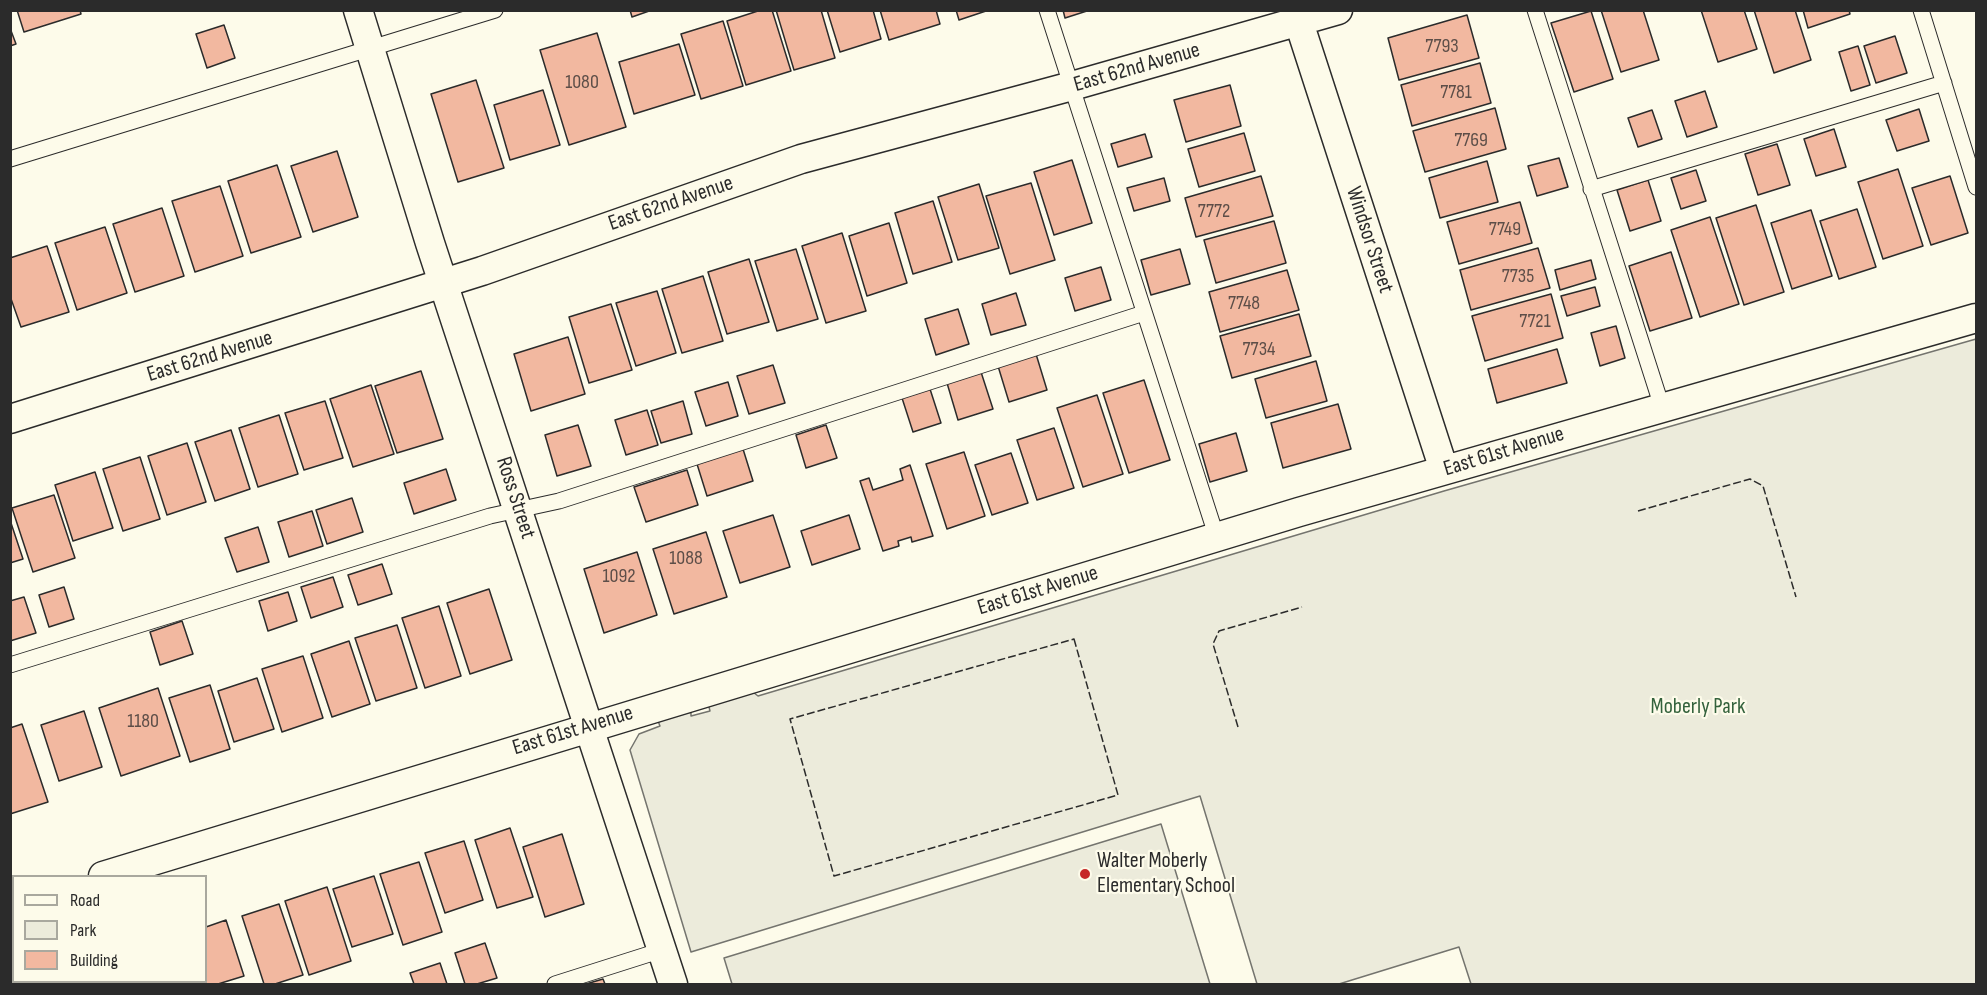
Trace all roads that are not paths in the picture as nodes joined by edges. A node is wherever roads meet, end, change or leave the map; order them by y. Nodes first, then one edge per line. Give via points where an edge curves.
1 (358, 10) edge
2 (495, 10) edge
3 (1047, 10) edge
4 (1338, 10) edge
5 (1535, 10) edge
6 (1921, 10) edge
7 (1297, 16) edge
8 (370, 50) junction
9 (1944, 83) junction
10 (1072, 86) junction
11 (10, 159) edge
12 (1977, 187) edge
13 (1591, 189) junction
14 (443, 283) junction
15 (1144, 313) junction
16 (1977, 318) edge
17 (1662, 407) junction
18 (10, 420) edge
19 (1444, 470) junction
20 (519, 510) junction
21 (1217, 538) junction
22 (10, 665) edge
23 (590, 726) junction
24 (106, 875) edge
25 (662, 950) junction
26 (555, 984) edge
27 (673, 984) edge

1 - 8 street, Ross Street
2 - 8 lane
3 - 10 lane
4 - 7 street, East 62nd Avenue
5 - 13 lane
6 - 9 lane
7 - 10 street, East 62nd Avenue
7 - 19 street, Windsor Street
8 - 11 lane
8 - 14 street, Ross Street
9 - 12 lane
9 - 13 lane
10 - 14 street, East 62nd Avenue via 801,159
10 - 15 lane
13 - 17 lane
14 - 18 street, East 62nd Avenue
14 - 20 street, Ross Street
15 - 20 lane via 559,501
15 - 21 lane
16 - 17 street, East 61st Avenue
17 - 19 street, East 61st Avenue
19 - 21 street, East 61st Avenue
20 - 22 lane
20 - 23 street, Ross Street
21 - 23 street, East 61st Avenue
23 - 24 street, East 61st Avenue
23 - 25 street, Ross Street
25 - 26 lane
25 - 27 street, Ross Street

